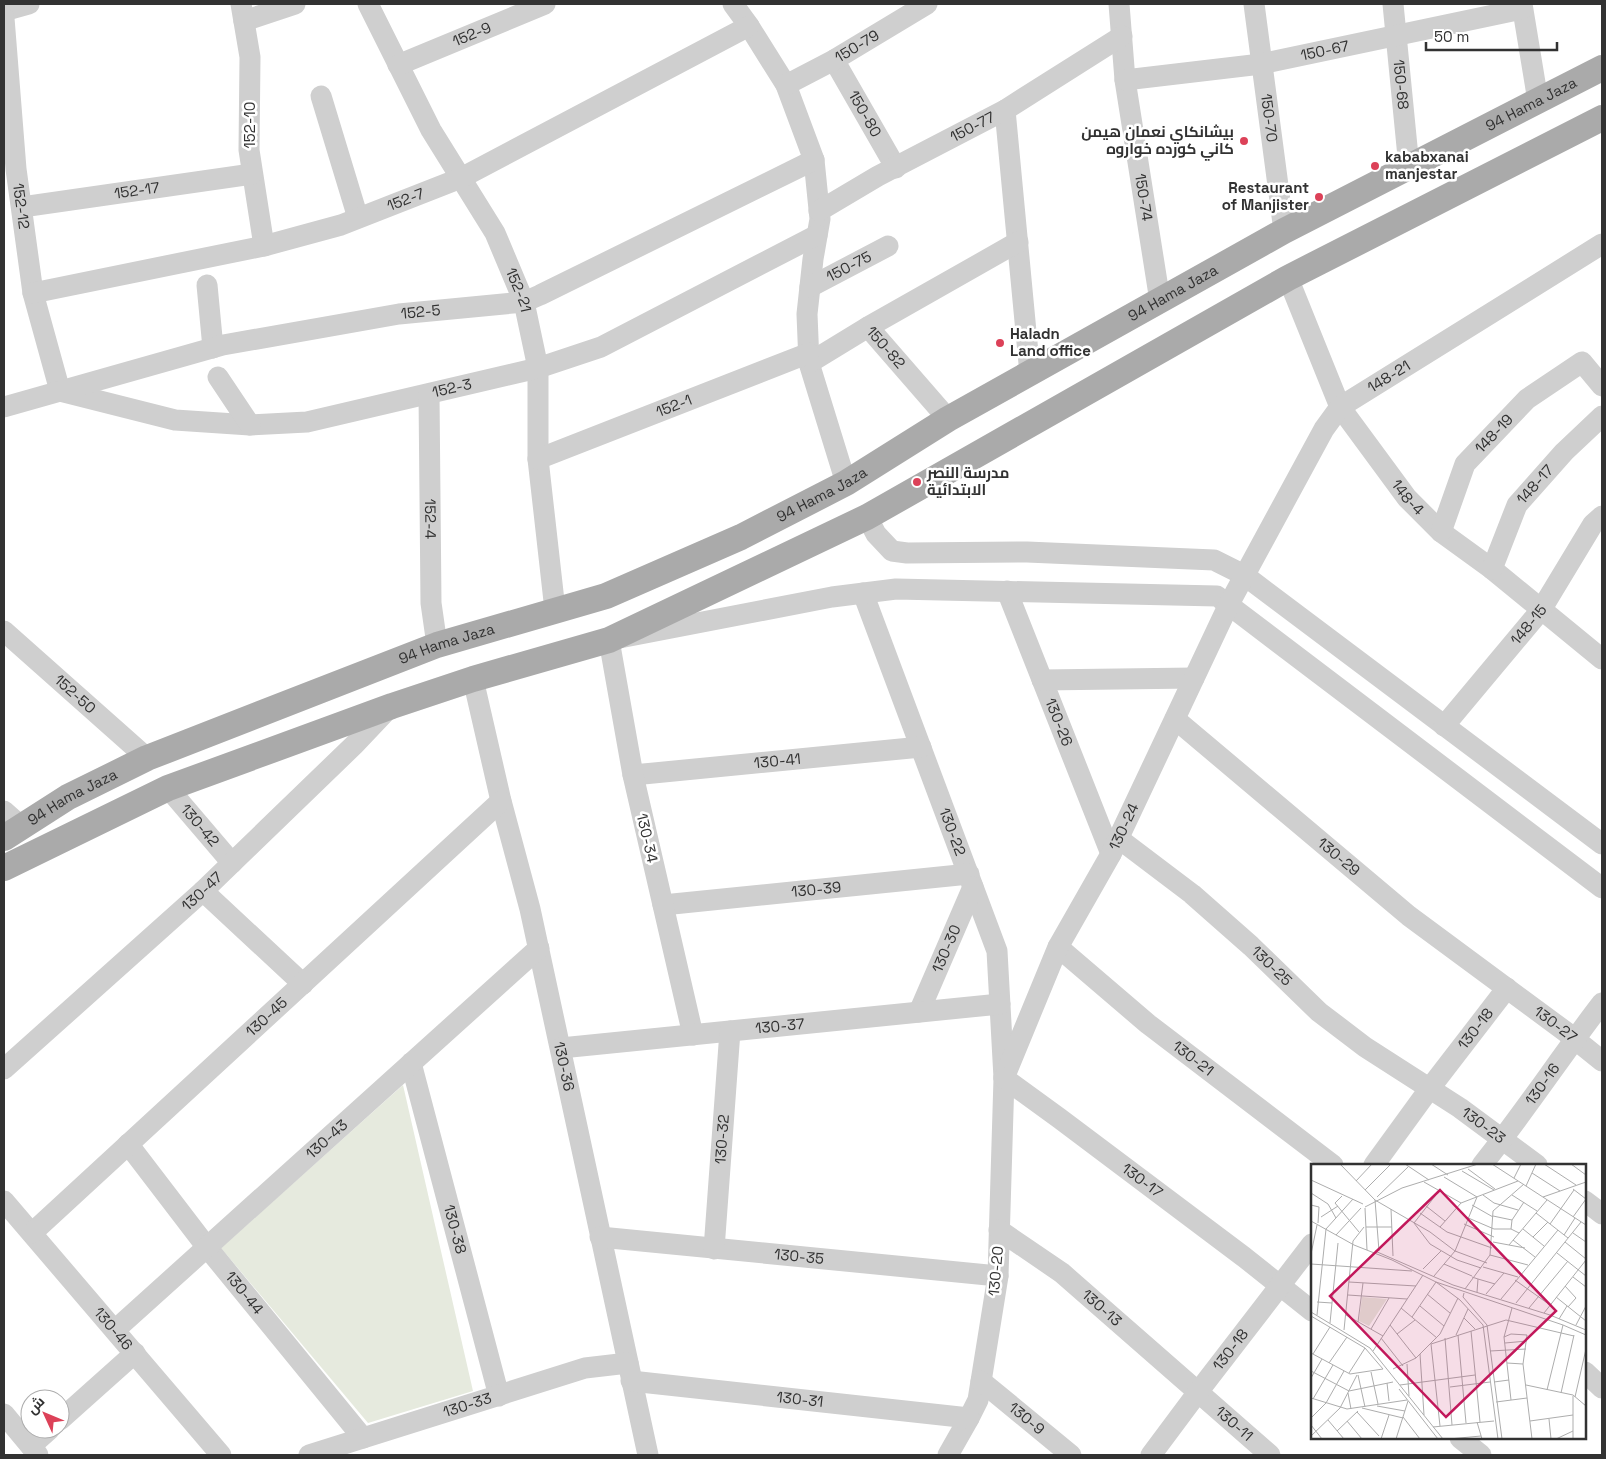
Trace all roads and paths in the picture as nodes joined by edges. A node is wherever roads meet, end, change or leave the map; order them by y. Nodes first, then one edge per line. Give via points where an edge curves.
1 (29, 4) edge
2 (295, 4) edge
3 (368, 4) edge
4 (545, 4) edge
5 (733, 4) edge
6 (927, 4) edge
7 (1119, 4) edge
8 (1254, 4) edge
9 (1393, 4) edge
10 (1522, 6) edge
11 (4, 12) edge
12 (242, 12) edge
13 (4, 18) edge
14 (749, 26) junction
15 (1396, 35) junction
16 (1122, 36) junction
17 (834, 60) junction
18 (1261, 64) junction
19 (398, 65) junction
20 (1602, 68) edge
21 (1126, 80) junction
22 (786, 85) junction
23 (321, 96) dead end
24 (1538, 101) junction
25 (1005, 110) junction
26 (1602, 118) edge
27 (814, 160) junction
28 (1409, 167) junction
29 (896, 168) junction
30 (252, 174) junction
31 (461, 178) junction
32 (22, 208) junction
33 (819, 211) junction
34 (358, 218) junction
35 (1284, 231) junction
36 (817, 235) junction
37 (1018, 242) junction
38 (1602, 244) edge
39 (264, 246) junction
40 (888, 246) dead end
41 (1288, 278) junction
42 (207, 285) dead end
43 (810, 287) junction
44 (33, 293) junction
45 (1160, 301) junction
46 (524, 302) junction
47 (868, 327) junction
48 (1105, 332) junction
49 (213, 348) junction
50 (809, 358) junction
51 (538, 368) junction
52 (1124, 370) junction
53 (1030, 374) junction
54 (218, 377) dead end
55 (1602, 386) edge
56 (60, 391) junction
57 (429, 394) junction
58 (4, 407) edge
59 (1340, 407) junction
60 (1602, 416) edge
61 (948, 419) junction
62 (250, 425) junction
63 (538, 459) junction
64 (846, 483) junction
65 (1602, 516) edge
66 (867, 517) junction
67 (1441, 532) junction
68 (1492, 569) junction
69 (1244, 575) junction
70 (1007, 591) junction
71 (864, 593) junction
72 (1230, 604) junction
73 (555, 610) junction
74 (1541, 610) junction
75 (4, 631) edge
76 (609, 640) junction
77 (437, 645) junction
78 (1602, 659) edge
79 (473, 678) junction
80 (1194, 678) junction
81 (1042, 680) junction
82 (392, 706) junction
83 (1175, 719) junction
84 (1444, 726) junction
85 (921, 747) junction
86 (147, 758) junction
87 (632, 775) junction
88 (168, 788) junction
89 (501, 801) junction
90 (10, 825) edge
91 (1602, 844) edge
92 (1114, 846) junction
93 (232, 863) junction
94 (4, 868) edge
95 (971, 881) junction
96 (1602, 888) edge
97 (203, 891) junction
98 (663, 906) junction
99 (1058, 947) junction
100 (539, 948) junction
101 (303, 984) junction
102 (1506, 988) junction
103 (1602, 1003) edge
104 (1000, 1004) junction
105 (919, 1012) junction
106 (730, 1031) junction
107 (693, 1034) junction
108 (1575, 1039) junction
109 (561, 1048) junction
110 (1602, 1061) edge
111 (411, 1063) junction
112 (4, 1069) edge
113 (1004, 1078) junction
114 (1430, 1088) junction
115 (1502, 1140) junction
116 (128, 1144) junction
117 (1332, 1164) edge
118 (1375, 1164) edge
119 (1483, 1164) edge
120 (1535, 1164) edge
121 (4, 1201) edge
122 (1586, 1202) edge
123 (1602, 1214) edge
124 (999, 1230) junction
125 (32, 1233) junction
126 (600, 1237) junction
127 (1311, 1245) edge
128 (206, 1246) junction
129 (714, 1248) junction
130 (998, 1276) junction
131 (1280, 1285) junction
132 (1311, 1310) edge
133 (115, 1330) junction
134 (135, 1353) junction
135 (629, 1372) junction
136 (1586, 1373) edge
137 (981, 1381) junction
138 (1602, 1388) edge
139 (1198, 1392) junction
140 (499, 1396) junction
141 (70, 1411) edge
142 (4, 1414) edge
143 (970, 1418) junction
144 (363, 1438) junction
145 (43, 1439) edge
146 (1461, 1439) edge
147 (34, 1451) edge
148 (221, 1455) edge
149 (310, 1455) edge
150 (648, 1455) edge
151 (948, 1455) edge
152 (1071, 1455) edge
153 (1151, 1455) edge
154 (1270, 1455) edge
155 (1481, 1455) edge

1 - 11 street
2 - 12 street
3 - 19 street, 152-21
4 - 19 street, 152-9
5 - 14 street
6 - 17 street, 150-79
7 - 16 street, 150-74
8 - 18 street, 150-70
9 - 15 street, 150-68
10 - 15 street, 150-67
10 - 24 street
12 - 30 street, 152-10 via 250,57 249,150
13 - 32 street, 152-12
14 - 22 street
14 - 31 street, 152-7
15 - 18 street, 150-67
15 - 28 street, 150-68
16 - 21 street, 150-74
16 - 25 street, 150-77
17 - 22 street, 150-79
17 - 29 street, 150-80
18 - 21 street, 150-67
18 - 35 street, 150-70
19 - 31 street, 152-21 via 431,130
20 - 24 main road, 94 Hama Jaza
21 - 45 street, 150-74
22 - 27 street
23 - 34 street
24 - 28 main road, 94 Hama Jaza
25 - 29 street, 150-77
25 - 37 street
26 - 41 main road, 94 Hama Jaza
27 - 33 street
27 - 46 street, 152-5
28 - 35 main road, 94 Hama Jaza
29 - 33 street, 150-77
30 - 32 street, 152-17
30 - 39 street, 152-10
31 - 34 street, 152-7
31 - 46 street, 152-21 via 495,233
32 - 44 street, 152-12
33 - 36 street
34 - 39 street, 152-7
35 - 45 main road, 94 Hama Jaza
36 - 43 street
36 - 51 street, 152-3 via 601,347
37 - 47 street
37 - 53 street
38 - 59 street, 148-21
39 - 44 street, 152-7
40 - 43 street, 150-75
41 - 52 main road, 94 Hama Jaza
41 - 59 street, 148-4
42 - 49 street
43 - 50 street via 807,314
44 - 56 street, 152-12
45 - 48 main road, 94 Hama Jaza
46 - 49 street, 152-5 via 399,314
46 - 51 street, 152-21
47 - 50 street, 150-82
47 - 61 street, 150-82
48 - 52 main road
48 - 53 main road, 94 Hama Jaza
49 - 56 street, 152-5
50 - 63 street, 152-1
50 - 64 street
51 - 57 street, 152-3
51 - 63 street, 152-21
52 - 66 main road, 94 Hama Jaza
53 - 61 main road, 94 Hama Jaza
54 - 62 street
55 - 67 street, 148-19 via 1582,362 1527,399 1466,464
56 - 58 street, 152-5
56 - 62 street, 152-3 via 174,420
57 - 62 street, 152-3 via 307,422
57 - 77 street, 152-4 via 431,603
59 - 67 street, 148-4 via 1407,498
59 - 69 street, 148-21 via 1324,429
60 - 68 street, 148-17 via 1564,452 1517,505
61 - 64 main road, 94 Hama Jaza
63 - 73 street, 152-21
64 - 73 main road, 94 Hama Jaza via 741,536 606,596
65 - 74 street, 148-15 via 1593,524
66 - 69 street via 876,534 892,551 1027,552 1214,560
66 - 76 main road, 94 Hama Jaza
67 - 68 street, 148-4
68 - 74 street, 148-4
69 - 72 street, 130-24
69 - 84 street
70 - 71 street via 896,589
70 - 72 street via 1217,596
70 - 81 street, 130-26
71 - 76 street
71 - 85 street, 130-22
72 - 80 street, 130-24
72 - 96 street
73 - 77 main road, 94 Hama Jaza
74 - 78 street, 148-4
74 - 84 street, 148-15
75 - 86 street, 152-50
76 - 79 main road, 94 Hama Jaza
76 - 87 street, 130-34
77 - 86 main road, 94 Hama Jaza
79 - 82 main road, 94 Hama Jaza
79 - 89 street, 130-36
80 - 81 street
80 - 83 street, 130-24
81 - 92 street, 130-26
82 - 88 main road, 94 Hama Jaza
82 - 93 street, 130-47
83 - 92 street, 130-24
83 - 102 street, 130-29 via 1410,916
84 - 91 street
85 - 87 street, 130-41
85 - 95 street, 130-22
86 - 90 main road, 94 Hama Jaza
87 - 98 street, 130-34
88 - 93 street, 130-42
88 - 94 main road, 94 Hama Jaza
89 - 100 street, 130-36
89 - 101 street, 130-45
92 - 99 street, 130-24
92 - 114 street, 130-25 via 1192,894 1319,1012 1365,1047
93 - 97 street, 130-47
95 - 98 street, 130-39
95 - 104 street, 130-22 via 998,951
95 - 105 street, 130-30
97 - 101 street
97 - 112 street, 130-47
98 - 107 street, 130-34
99 - 113 street, 130-24
99 - 117 street, 130-21 via 1148,1024
100 - 109 street, 130-36
100 - 111 street, 130-43
101 - 116 street, 130-45
102 - 108 street, 130-27
102 - 114 street, 130-18
103 - 108 street, 130-16
104 - 105 street, 130-37
104 - 113 street, 130-22
105 - 106 street, 130-37
106 - 107 street, 130-37
106 - 129 street, 130-32
107 - 109 street, 130-37
108 - 110 street, 130-27
108 - 115 street, 130-16
109 - 126 street, 130-36
111 - 128 street, 130-43
111 - 140 street, 130-38
113 - 124 street, 130-20
113 - 131 street, 130-17
114 - 115 street, 130-23
114 - 118 street, 130-18
115 - 119 street, 130-16
115 - 120 street, 130-23
116 - 125 street, 130-45
116 - 128 street, 130-44
121 - 125 street, 130-46
122 - 123 street
124 - 130 street, 130-20
124 - 139 street, 130-13 via 1062,1273
125 - 133 street, 130-46
126 - 129 street, 130-35
126 - 135 street, 130-36
127 - 131 street, 130-18
128 - 133 street, 130-43
128 - 144 street, 130-44
129 - 130 street, 130-35
130 - 137 street, 130-20
131 - 132 street, 130-17
131 - 139 street, 130-18
133 - 134 street, 130-46
134 - 141 street
134 - 148 street, 130-46
135 - 140 street, 130-33 via 585,1368
135 - 143 street, 130-31
135 - 150 street, 130-36
136 - 138 street
137 - 143 street, 130-20 via 978,1400
137 - 152 street, 130-9
139 - 153 street, 130-18
139 - 154 street, 130-11
140 - 144 street, 130-33
142 - 147 street
143 - 151 street, 130-20
144 - 149 street, 130-33
145 - 147 street
146 - 155 street

